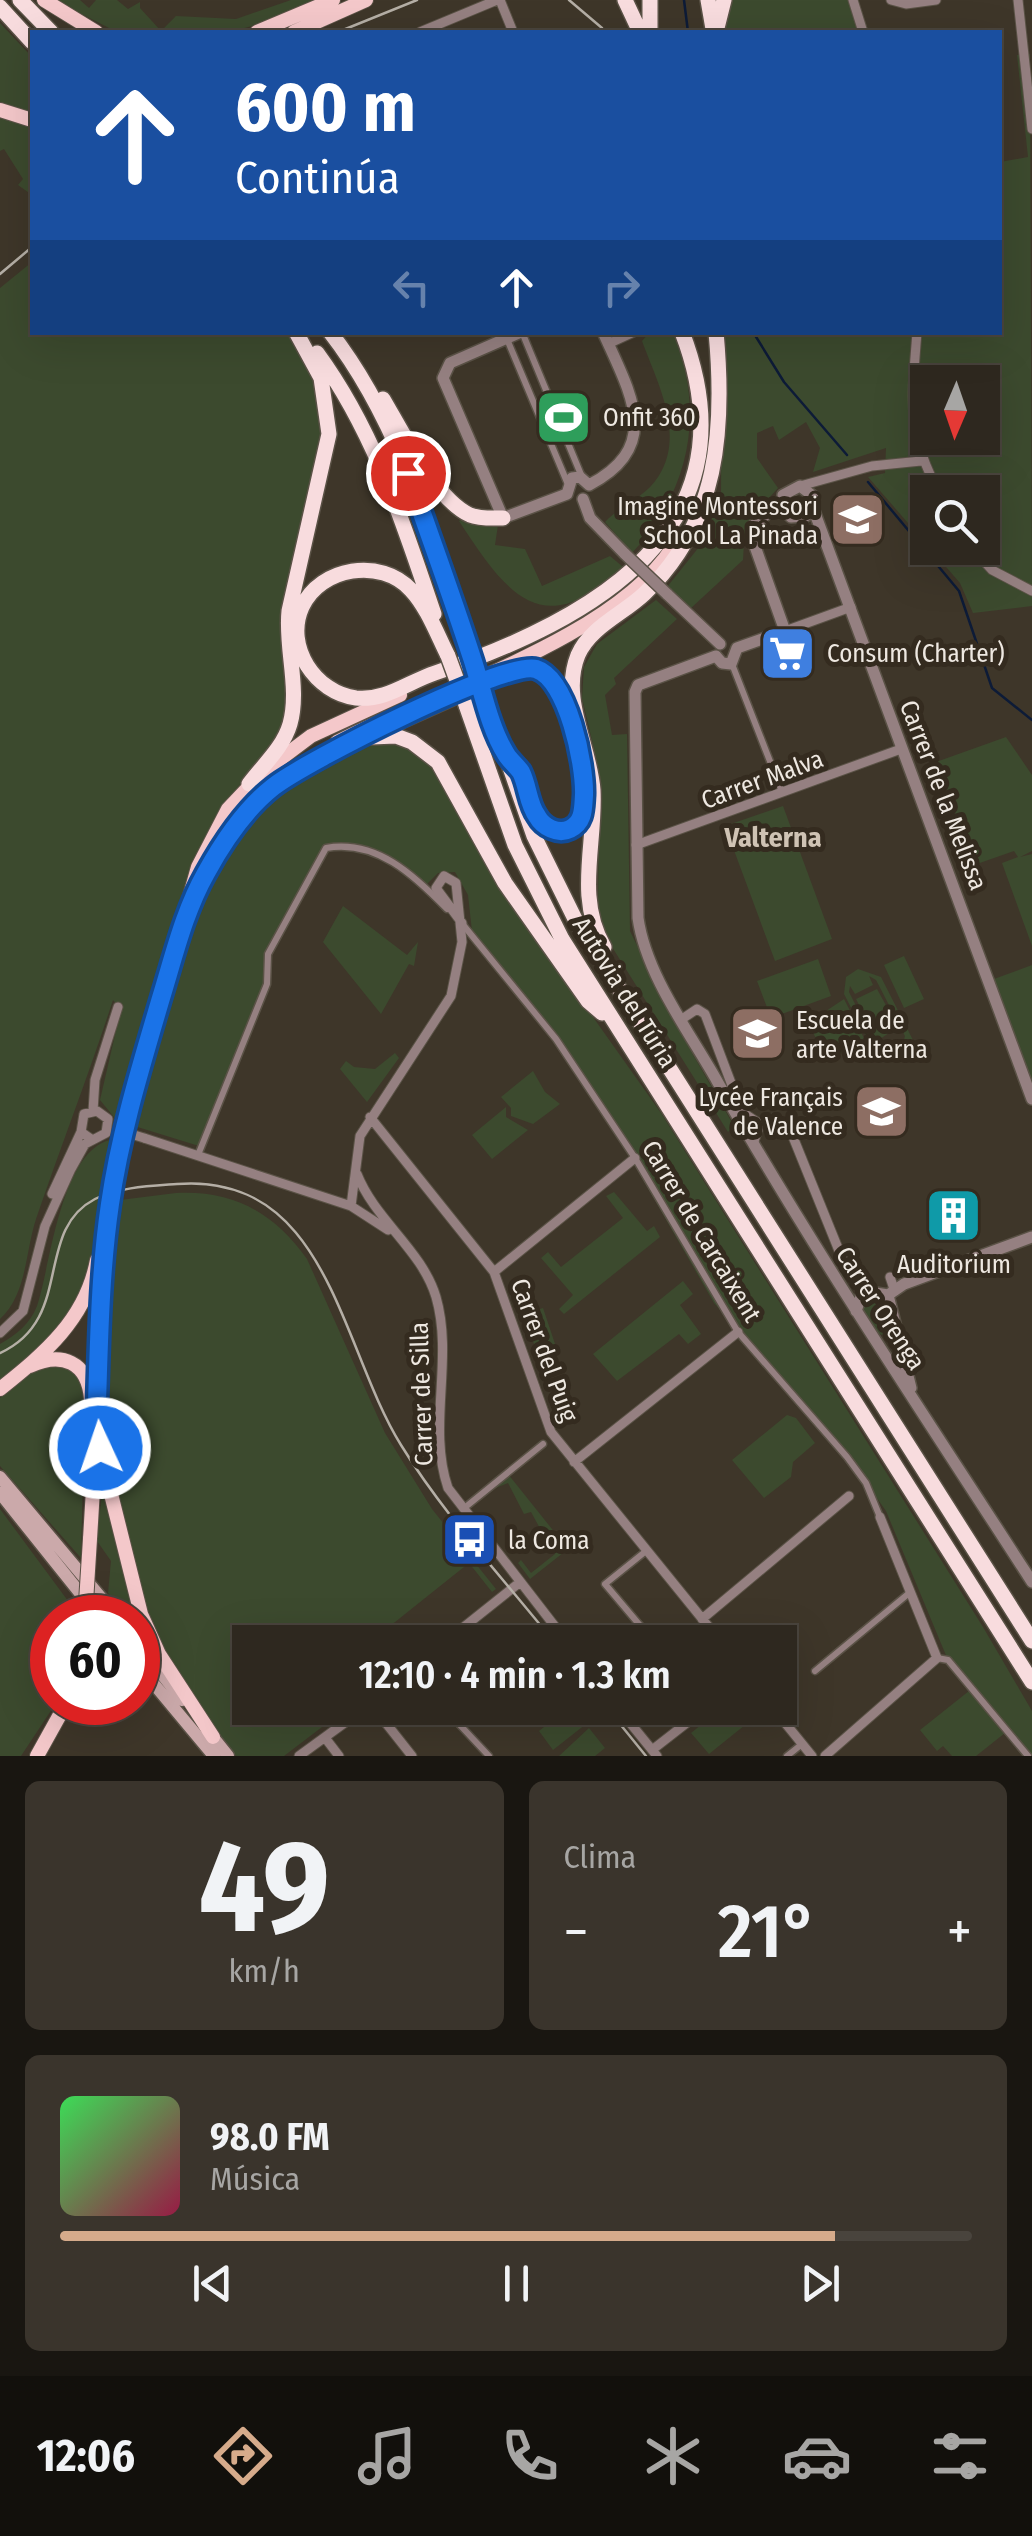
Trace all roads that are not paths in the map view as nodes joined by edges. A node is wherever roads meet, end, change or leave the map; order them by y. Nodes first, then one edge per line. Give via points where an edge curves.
1 (20, 0) edge
2 (44, 0) edge
3 (333, 0) edge
4 (366, 0) edge
5 (498, 0) edge
6 (616, 0) edge
7 (625, 0) edge
8 (650, 0) edge
9 (708, 0) edge
10 (724, 0) edge
11 (853, 0) edge
12 (891, 0) edge
13 (936, 0) edge
14 (1018, 0) edge
15 (0, 8) edge
16 (50, 30) edge
17 (93, 30) edge
18 (262, 30) edge
19 (298, 30) edge
20 (425, 30) edge
21 (512, 30) edge
22 (637, 30) edge
23 (637, 30) edge
24 (650, 30) edge
25 (715, 30) edge
26 (716, 30) edge
27 (861, 30) edge
28 (30, 40) edge
29 (0, 110) edge
30 (30, 119) edge
31 (1032, 129) edge
32 (300, 335) edge
33 (301, 335) edge
34 (332, 335) edge
35 (522, 335) edge
36 (683, 335) edge
37 (716, 335) edge
38 (917, 335) edge
39 (505, 336) edge
40 (605, 338) edge
41 (352, 363) junction
42 (716, 400) junction
43 (921, 461) junction
44 (929, 475) edge
45 (586, 481) junction
46 (567, 488) junction
47 (805, 489) junction
48 (583, 499) junction
49 (782, 500) junction
50 (813, 508) junction
51 (502, 518) junction
52 (987, 565) edge
53 (1032, 592) edge
54 (851, 607) junction
55 (785, 631) junction
56 (737, 648) junction
57 (718, 650) junction
58 (454, 661) junction
59 (731, 664) junction
60 (357, 740) junction
61 (902, 750) junction
62 (505, 753) junction
63 (249, 784) junction
64 (274, 786) junction
65 (782, 793) junction
66 (636, 844) junction
67 (184, 921) junction
68 (462, 923) junction
69 (616, 978) junction
70 (118, 1007) dead end
71 (682, 1019) junction
72 (616, 1026) junction
73 (1032, 1099) edge
74 (93, 1110) junction
75 (370, 1117) junction
76 (108, 1120) junction
77 (760, 1124) junction
78 (118, 1130) junction
79 (81, 1132) junction
80 (106, 1133) junction
81 (90, 1139) junction
82 (753, 1144) junction
83 (198, 1154) junction
84 (636, 1158) junction
85 (357, 1174) junction
86 (298, 1187) junction
87 (350, 1194) junction
88 (366, 1195) junction
89 (110, 1206) junction
90 (354, 1208) junction
91 (45, 1226) junction
92 (396, 1235) junction
93 (1032, 1237) edge
94 (494, 1272) junction
95 (891, 1287) junction
96 (863, 1291) junction
97 (856, 1311) junction
98 (897, 1330) junction
99 (738, 1332) junction
100 (0, 1333) edge
101 (871, 1334) junction
102 (30, 1366) junction
103 (0, 1390) edge
104 (916, 1402) junction
105 (96, 1431) junction
106 (543, 1444) dead end
107 (574, 1462) junction
108 (0, 1477) edge
109 (0, 1492) edge
110 (849, 1496) dead end
111 (468, 1505) dead end
112 (880, 1517) joint
113 (646, 1551) junction
114 (1032, 1582) edge
115 (520, 1583) junction
116 (908, 1594) junction
117 (82, 1595) edge
118 (86, 1595) edge
119 (99, 1595) edge
120 (702, 1619) junction
121 (468, 1625) edge
122 (553, 1625) edge
123 (640, 1625) edge
124 (707, 1625) edge
125 (1032, 1641) edge
126 (937, 1658) junction
127 (160, 1671) edge
128 (815, 1671) dead end
129 (1032, 1682) edge
130 (160, 1691) edge
131 (54, 1725) edge
132 (344, 1725) edge
133 (387, 1725) edge
134 (460, 1725) edge
135 (632, 1725) edge
136 (687, 1725) edge
137 (787, 1725) edge
138 (213, 1738) junction
139 (321, 1743) junction
140 (802, 1744) junction
141 (655, 1753) edge
142 (37, 1756) edge
143 (214, 1756) edge
144 (228, 1756) edge
145 (300, 1756) edge
146 (308, 1756) edge
147 (339, 1756) edge
148 (412, 1756) edge
149 (489, 1756) edge
150 (786, 1756) edge
151 (812, 1756) edge
152 (826, 1756) edge
153 (1028, 1756) edge

1 - 16 highway
2 - 17 main road
3 - 18 main road
4 - 19 main road
5 - 20 street
5 - 21 street
6 - 22 street
7 - 23 highway
8 - 24 highway
9 - 25 highway
10 - 26 highway
11 - 27 street
12 - 13 street
14 - 31 street
15 - 28 highway
29 - 30 main road
32 - 63 highway via 322,378 329,434 286,640 294,693 290,724
33 - 58 highway, Autovia del Túria via 357,414 388,480
34 - 41 highway, Autovia del Túria
35 - 45 street
36 - 58 highway via 701,418 695,466 673,522 649,556 602,598
37 - 42 highway
38 - 43 street via 911,416
39 - 46 street
39 - 51 street via 445,367 443,378
40 - 45 street via 636,424 624,460
41 - 51 highway via 368,375 456,505 470,515
41 - 62 highway, Autovia del Túria, bridge via 408,473
42 - 64 main road via 712,452 696,506 664,560 624,602 341,740
42 - 69 highway via 714,472 695,527 652,586 588,638 574,670 574,704 592,789 588,903
43 - 44 street
43 - 47 street via 872,466
45 - 46 street
45 - 48 street
46 - 48 street via 574,500
46 - 51 street
47 - 49 street via 786,491
47 - 50 street
48 - 57 street, bridge via 590,518
49 - 50 street via 791,517
49 - 55 street via 752,527 752,538
50 - 54 street, Carrer de la Melissa
52 - 53 street
54 - 55 street
54 - 61 street, Carrer de la Melissa
55 - 56 street
56 - 57 street via 733,643
56 - 59 street
57 - 59 street via 722,663
57 - 66 street, Carrer Orenga via 638,685
58 - 58 highway via 385,695 339,694 306,666 298,638 302,607 337,574 389,574 410,588
58 - 63 main road via 311,736
58 - 72 highway, Autovia del Túria, bridge via 522,862
59 - 65 street
60 - 62 highway via 496,675 532,668 552,679 567,706 584,788 583,816 573,828 545,826
60 - 64 highway
60 - 72 highway via 396,736 438,762 505,883 588,1001
61 - 65 street, Carrer Malva
61 - 73 street, Carrer de la Melissa
62 - 69 highway, Autovia del Túria via 534,836 575,920
63 - 67 main road via 207,842
64 - 67 main road via 219,851
65 - 66 street, Carrer Malva
66 - 71 street, Carrer Orenga via 638,923
67 - 89 main road
68 - 68 street via 456,884 444,876 436,888
68 - 75 street via 452,996
68 - 83 street, Carrer de Carcaixent via 374,850 326,848 268,954 267,984
68 - 84 street, Carrer de Carcaixent via 556,1039
69 - 125 highway, Autovia del Túria
70 - 74 street via 95,1080
71 - 77 street, Carrer Orenga via 697,1008 705,1014 742,1112
71 - 82 street, Carrer Orenga
72 - 129 highway, Autovia del Túria
74 - 76 street
74 - 79 street via 82,1118
75 - 85 street via 360,1136
75 - 94 street, Carrer del Puig
76 - 78 street, Carrer de Silla
76 - 80 street
77 - 82 street
77 - 96 street, Carrer Orenga via 773,1118 789,1126 846,1268
78 - 80 street
78 - 83 street, Carrer de Silla, bridge
79 - 81 street
79 - 91 street
80 - 81 street
81 - 91 street
82 - 97 street, Carrer Orenga
83 - 86 street, Carrer de Silla
84 - 94 street
84 - 99 street, Carrer de Carcaixent
85 - 87 street
85 - 88 street, Carrer de Silla
86 - 87 street, Carrer de Silla
86 - 90 street, Carrer de Silla
87 - 88 street, Carrer de Silla
87 - 90 street
88 - 90 street via 364,1208
88 - 92 street, Carrer de Silla
89 - 102 main road via 80,1312
89 - 105 main road
90 - 92 street, Carrer de Silla
91 - 100 street via 23,1312
92 - 115 street, Carrer de Silla via 423,1268 438,1307 440,1458 448,1488
93 - 95 street
94 - 107 street, Carrer del Puig via 551,1432
95 - 96 street
95 - 98 street, Carrer Orenga
96 - 97 street
97 - 101 street, Carrer Orenga
98 - 101 street via 884,1339
98 - 104 street, Carrer Orenga
99 - 107 street
99 - 112 street, Carrer de Carcaixent via 847,1457
101 - 104 street, Carrer Orenga
102 - 103 main road
102 - 105 main road via 53,1357 81,1368
104 - 114 street
105 - 118 main road, bridge
105 - 138 main road via 141,1614
106 - 111 street
107 - 113 street, Carrer del Puig
108 - 119 main road
109 - 117 main road
110 - 120 street
112 - 116 street, Carrer de Carcaixent
113 - 120 street, Carrer del Puig
113 - 123 street via 605,1584
115 - 121 street
115 - 122 street, Carrer de Silla
116 - 126 street, Carrer de Carcaixent
116 - 128 street
120 - 124 street, Carrer del Puig
126 - 152 street
126 - 153 street, Carrer de Carcaixent via 948,1660
127 - 138 main road
130 - 143 main road
131 - 142 main road
132 - 139 street
133 - 148 street
134 - 149 street
135 - 141 street
136 - 141 street
137 - 140 street
138 - 144 main road
139 - 145 street
139 - 146 street
139 - 147 street
140 - 150 street
140 - 151 street

